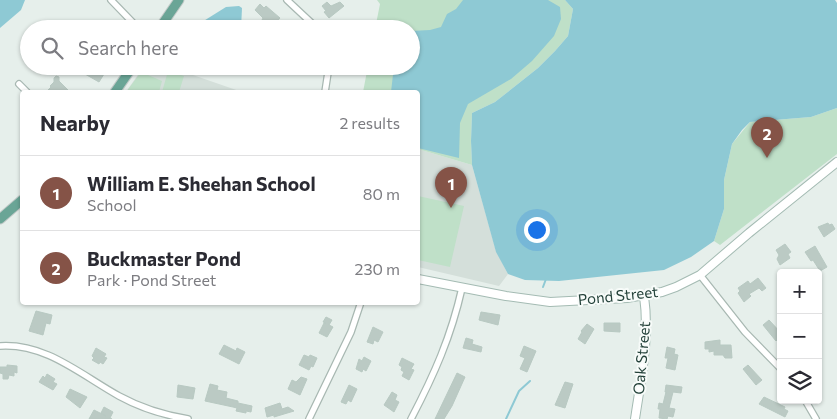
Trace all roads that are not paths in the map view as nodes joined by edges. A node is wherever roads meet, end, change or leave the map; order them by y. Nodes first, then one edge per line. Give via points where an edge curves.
1 (111, 0) edge
2 (179, 0) edge
3 (287, 0) edge
4 (131, 20) edge
5 (165, 20) edge
6 (308, 20) edge
7 (127, 75) edge
8 (328, 75) edge
9 (19, 84) dead end
10 (25, 90) edge
11 (116, 90) edge
12 (325, 90) edge
13 (837, 162) edge
14 (20, 202) edge
15 (0, 219) edge
16 (700, 275) junction
17 (420, 279) edge
18 (462, 288) junction
19 (644, 296) junction
20 (360, 305) edge
21 (0, 346) edge
22 (777, 365) edge
23 (807, 404) edge
24 (188, 419) edge
25 (309, 419) edge
26 (411, 419) edge
27 (635, 419) edge
28 (816, 419) edge

1 - 4 street
2 - 5 main road
3 - 6 street
7 - 11 main road
8 - 12 street
9 - 10 street
13 - 16 street, Pond Street
14 - 15 main road
16 - 19 street, Pond Street via 676,287
16 - 22 street via 745,332
17 - 18 street, Pond Street
18 - 19 street, Pond Street via 550,302
18 - 26 street via 447,344
19 - 27 street, Oak Street via 645,361
20 - 25 street
21 - 24 street via 43,353 144,408
23 - 28 street

